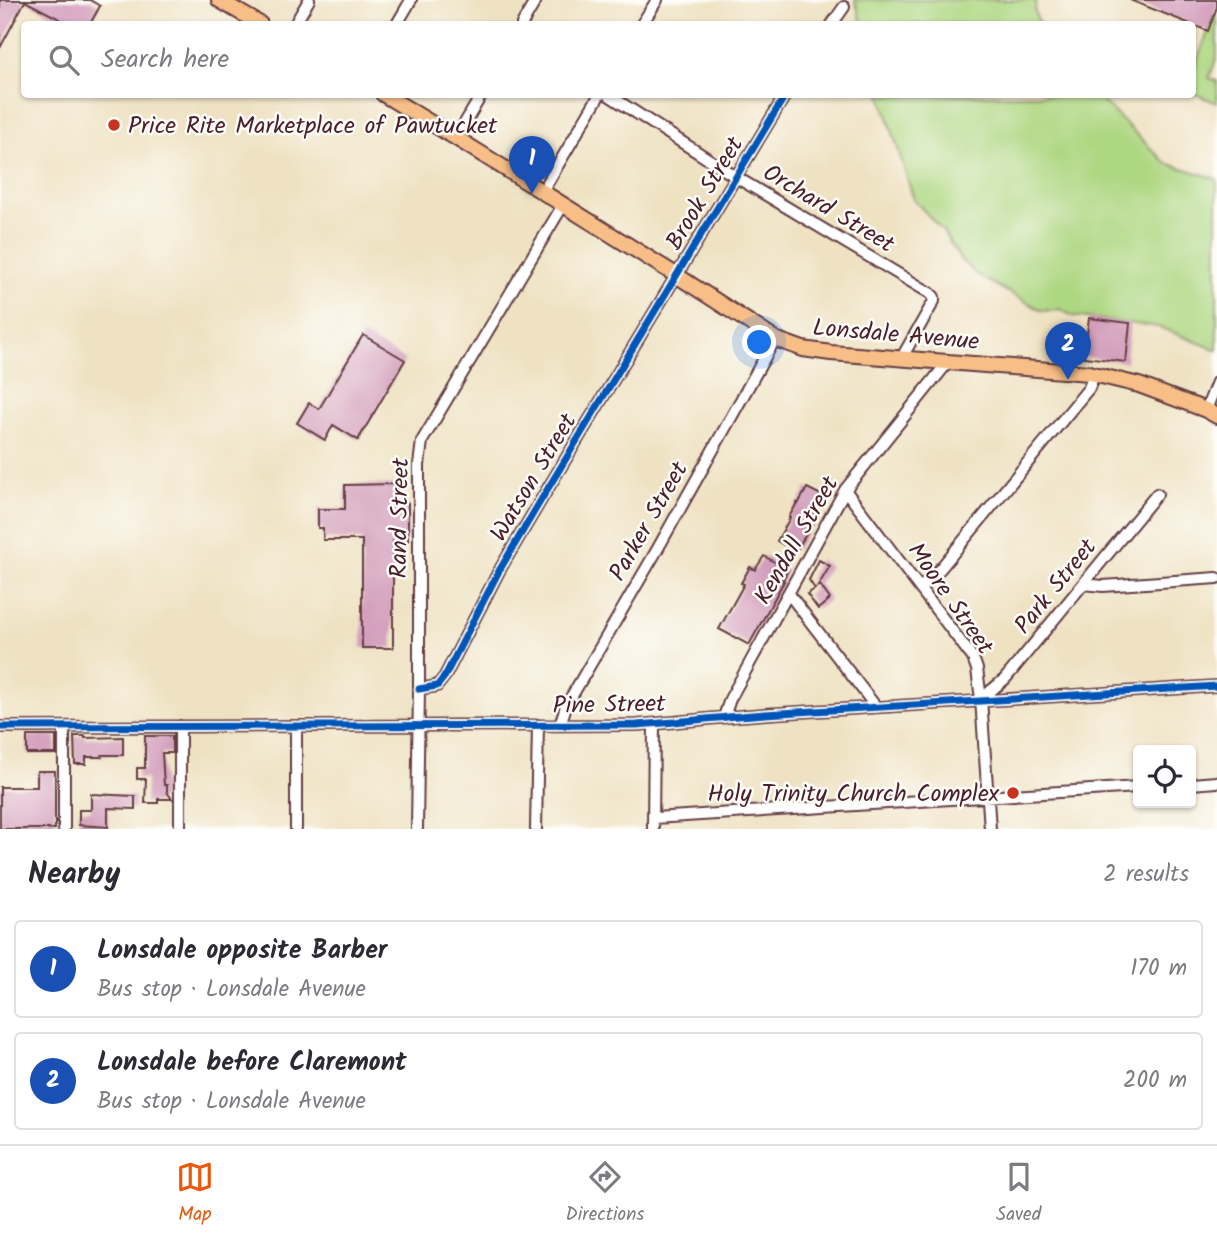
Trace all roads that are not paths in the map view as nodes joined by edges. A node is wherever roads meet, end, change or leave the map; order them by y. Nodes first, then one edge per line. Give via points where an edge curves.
1 (219, 0) edge
2 (309, 0) edge
3 (411, 0) edge
4 (536, 0) edge
5 (657, 0) edge
6 (844, 7) dead end
7 (255, 21) edge
8 (297, 21) edge
9 (399, 21) edge
10 (524, 21) edge
11 (644, 21) edge
12 (834, 21) edge
13 (390, 98) edge
14 (480, 98) edge
15 (598, 98) edge
16 (613, 98) edge
17 (784, 98) edge
18 (457, 138) junction
19 (736, 177) junction
20 (542, 191) junction
21 (563, 205) junction
22 (676, 275) junction
23 (775, 339) junction
24 (901, 359) junction
25 (948, 362) junction
26 (1094, 374) junction
27 (1217, 382) edge
28 (1211, 413) edge
29 (845, 490) junction
30 (1157, 494) dead end
31 (1217, 578) edge
32 (1084, 584) junction
33 (920, 588) junction
34 (789, 594) junction
35 (1217, 686) edge
36 (419, 689) junction
37 (981, 699) junction
38 (876, 707) junction
39 (724, 717) junction
40 (419, 724) junction
41 (653, 724) junction
42 (538, 725) junction
43 (560, 725) junction
44 (180, 726) junction
45 (296, 726) junction
46 (0, 727) edge
47 (64, 727) junction
48 (1217, 782) edge
49 (1196, 784) edge
50 (1133, 787) edge
51 (988, 797) junction
52 (654, 823) edge
53 (64, 829) edge
54 (180, 829) edge
55 (296, 829) edge
56 (417, 829) edge
57 (536, 829) edge
58 (990, 829) edge

1 - 7 main road
2 - 8 street
3 - 9 street
4 - 10 street
5 - 11 street
6 - 12 street
13 - 18 main road, Lonsdale Avenue
14 - 18 street
15 - 20 street
16 - 19 street, Orchard Street
17 - 19 street, Brook Street
18 - 20 main road, Lonsdale Avenue
19 - 22 street, Brook Street
19 - 24 street, Orchard Street via 934,297
20 - 21 main road, Lonsdale Avenue
21 - 22 main road, Lonsdale Avenue
21 - 36 street, Rand Street via 422,441
22 - 23 main road, Lonsdale Avenue
22 - 36 street, Watson Street via 499,571 445,676 437,686
23 - 24 main road, Lonsdale Avenue via 803,349
23 - 43 street, Parker Street via 566,706
24 - 25 main road, Lonsdale Avenue
25 - 26 main road, Lonsdale Avenue
25 - 29 street, Kendall Street
26 - 28 main road, Lonsdale Avenue via 1139,385
26 - 33 street via 1089,388
27 - 28 street
29 - 33 street, Moore Street
29 - 34 street, Kendall Street
30 - 32 street, Park Street
31 - 32 street
32 - 37 street, Park Street via 1005,679
33 - 37 street, Moore Street via 973,658
34 - 38 street
34 - 39 street, Kendall Street
35 - 37 street, Pine Street
36 - 40 street, Rand Street
37 - 38 street, Pine Street
37 - 51 street, Moore Street
38 - 39 street, Pine Street
39 - 41 street, Pine Street
40 - 42 street, Pine Street
40 - 45 street, Pine Street
40 - 56 street, Rand Street
41 - 43 street, Pine Street
41 - 52 street
42 - 43 street, Pine Street
42 - 57 street
44 - 45 street, Pine Street
44 - 47 street, Pine Street
44 - 54 street
45 - 55 street
46 - 47 street, Pine Street
47 - 53 street
48 - 49 street
50 - 51 street
51 - 52 street
51 - 58 street, Moore Street

